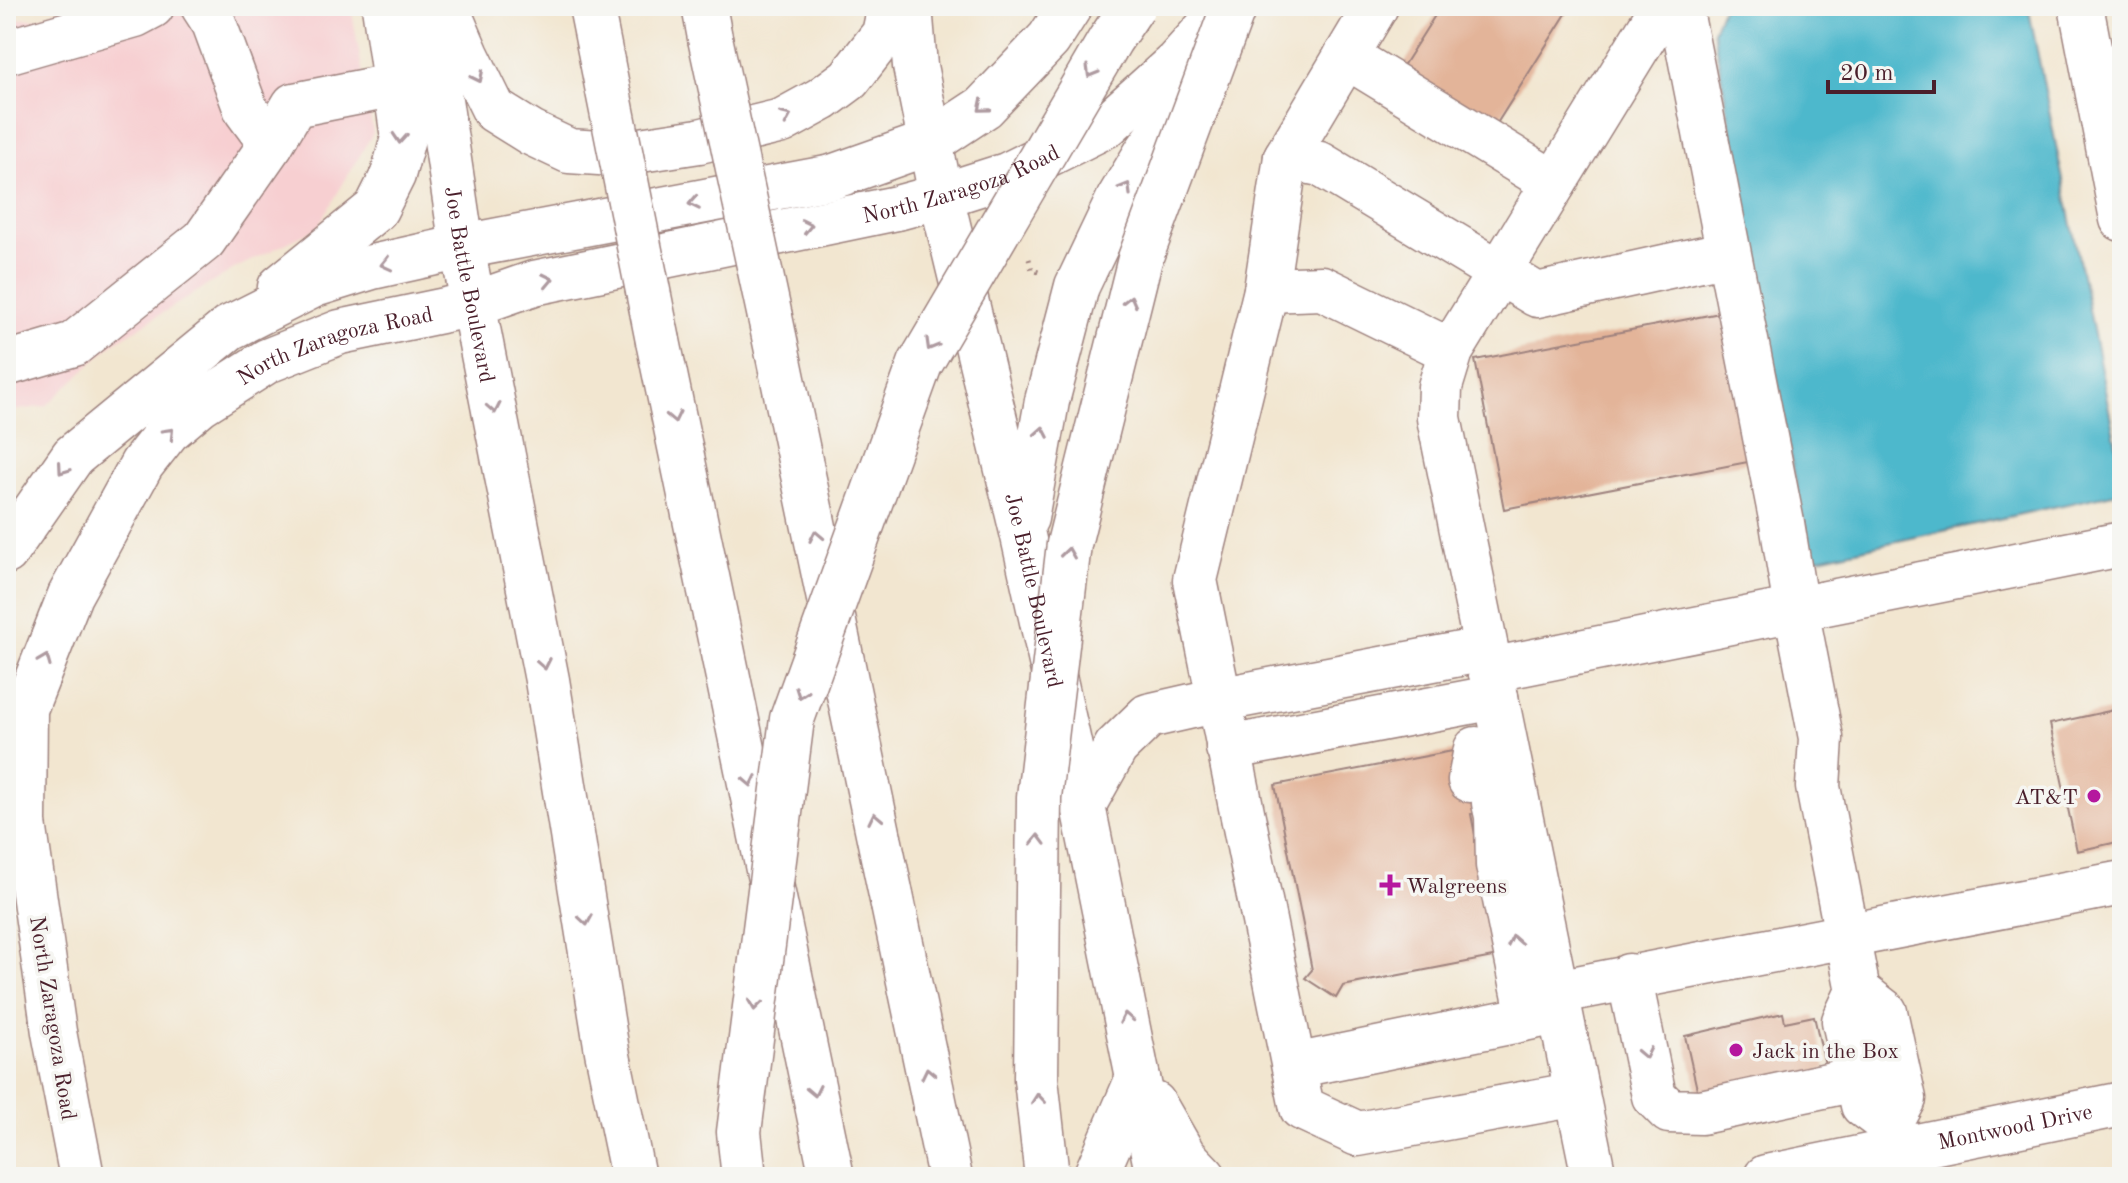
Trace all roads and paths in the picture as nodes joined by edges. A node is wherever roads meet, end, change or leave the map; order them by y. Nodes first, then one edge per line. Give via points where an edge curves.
1 (152, 6) edge
2 (203, 6) edge
3 (384, 6) edge
4 (426, 6) edge
5 (446, 6) edge
6 (591, 6) edge
7 (890, 6) edge
8 (910, 6) edge
9 (1070, 6) edge
10 (1133, 6) edge
11 (1227, 6) edge
12 (1234, 6) edge
13 (1249, 6) edge
14 (1376, 6) edge
15 (1663, 6) edge
16 (1680, 6) edge
17 (2081, 6) edge
18 (707, 22) edge
19 (6, 52) edge
20 (1346, 56) junction
21 (396, 85) junction
22 (931, 142) junction
23 (271, 144) junction
24 (1286, 157) junction
25 (1554, 183) junction
26 (941, 196) junction
27 (2122, 219) edge
28 (462, 247) junction
29 (1728, 253) junction
30 (1499, 273) junction
31 (1266, 290) junction
32 (474, 304) junction
33 (229, 328) junction
34 (1451, 351) junction
35 (6, 364) edge
36 (1023, 536) junction
37 (2122, 544) edge
38 (6, 552) edge
39 (1796, 609) junction
40 (1485, 680) junction
41 (1218, 700) junction
42 (1228, 748) junction
43 (1474, 781) junction
44 (1083, 806) junction
45 (1498, 865) junction
46 (2122, 883) edge
47 (1848, 936) junction
48 (1629, 976) junction
49 (1858, 991) junction
50 (1548, 1007) junction
51 (1294, 1066) junction
52 (1138, 1078) junction
53 (1856, 1079) junction
54 (1577, 1094) junction
55 (2122, 1104) edge
56 (1896, 1151) edge
57 (947, 1163) edge
58 (832, 1174) edge
59 (82, 1177) edge
60 (633, 1177) edge
61 (744, 1177) edge
62 (1047, 1177) edge
63 (1095, 1177) edge
64 (1158, 1177) edge
65 (1204, 1177) edge
66 (1594, 1177) edge
67 (1766, 1177) edge

1 - 19 main road
2 - 23 main road via 246,110
3 - 21 main road
4 - 28 main road, Joe Battle Boulevard
5 -> 7 main road via 494,110 569,151 614,154 782,121 849,79 884,34
6 -> 58 main road, bridge
8 - 22 main road, Joe Battle Boulevard via 915,66
9 -> 22 main road, North Zaragoza Road via 1049,39 984,107
10 -> 61 main road, bridge via 920,364 792,719 739,1132
11 - 26 main road, North Zaragoza Road via 1177,62 1107,125 1007,175
62 -> 12 main road, bridge via 1036,1079 1039,797 1069,544 1140,259
36 -> 13 main road via 1047,401 1077,286 1146,153
14 - 20 main road
15 - 25 main road
16 - 29 main road
17 - 27 main road
57 -> 18 main road, bridge
20 - 24 main road
20 - 25 main road
21 - 23 main road via 294,105
21 -> 33 main road via 403,138 376,209
22 - 26 main road, Joe Battle Boulevard
22 -> 28 main road, North Zaragoza Road via 832,177
23 - 35 main road via 204,240 74,344
24 - 30 main road via 1320,164
24 - 31 main road
25 - 30 main road
32 -> 26 main road, North Zaragoza Road via 534,283
26 - 36 main road, Joe Battle Boulevard
28 - 32 main road, Joe Battle Boulevard
28 -> 33 main road, North Zaragoza Road via 314,285
29 - 30 main road via 1537,295
29 - 39 main road
30 - 34 main road
31 - 34 main road via 1322,288
31 - 41 main road via 1195,580
59 -> 32 main road, North Zaragoza Road via 54,1032 24,823 25,709 70,595 142,464 168,431 200,404 267,361 340,332
32 -> 60 main road, Joe Battle Boulevard via 547,680 607,1051
33 -> 38 main road, North Zaragoza Road via 73,456
34 - 40 main road via 1440,387 1439,418
36 - 44 main road, Joe Battle Boulevard
37 - 39 main road
39 - 40 main road
39 - 47 main road via 1821,738 1818,787
40 - 41 main road
40 - 42 main road
40 - 43 main road
40 - 50 main road
41 - 42 main road
41 - 44 main road via 1148,716 1116,747
42 - 51 main road
43 - 45 main road
43 - 45 main road via 1488,774 1497,816
52 -> 44 main road, Joe Battle Boulevard
50 -> 45 main road
46 - 47 main road
47 - 48 main road
47 - 49 main road
48 - 50 main road
48 -> 53 main road via 1654,1096 1669,1111 1701,1112
49 - 53 main road via 1844,1021
49 - 56 main road via 1885,1012 1904,1099
50 - 51 main road
50 - 54 main road
51 - 54 main road via 1302,1108 1358,1134
52 - 63 main road
52 - 64 main road, Joe Battle Boulevard
52 - 65 main road via 1184,1156
53 - 56 main road via 1863,1105
54 - 66 main road
55 - 56 main road, Montwood Drive
56 - 67 main road, Montwood Drive

